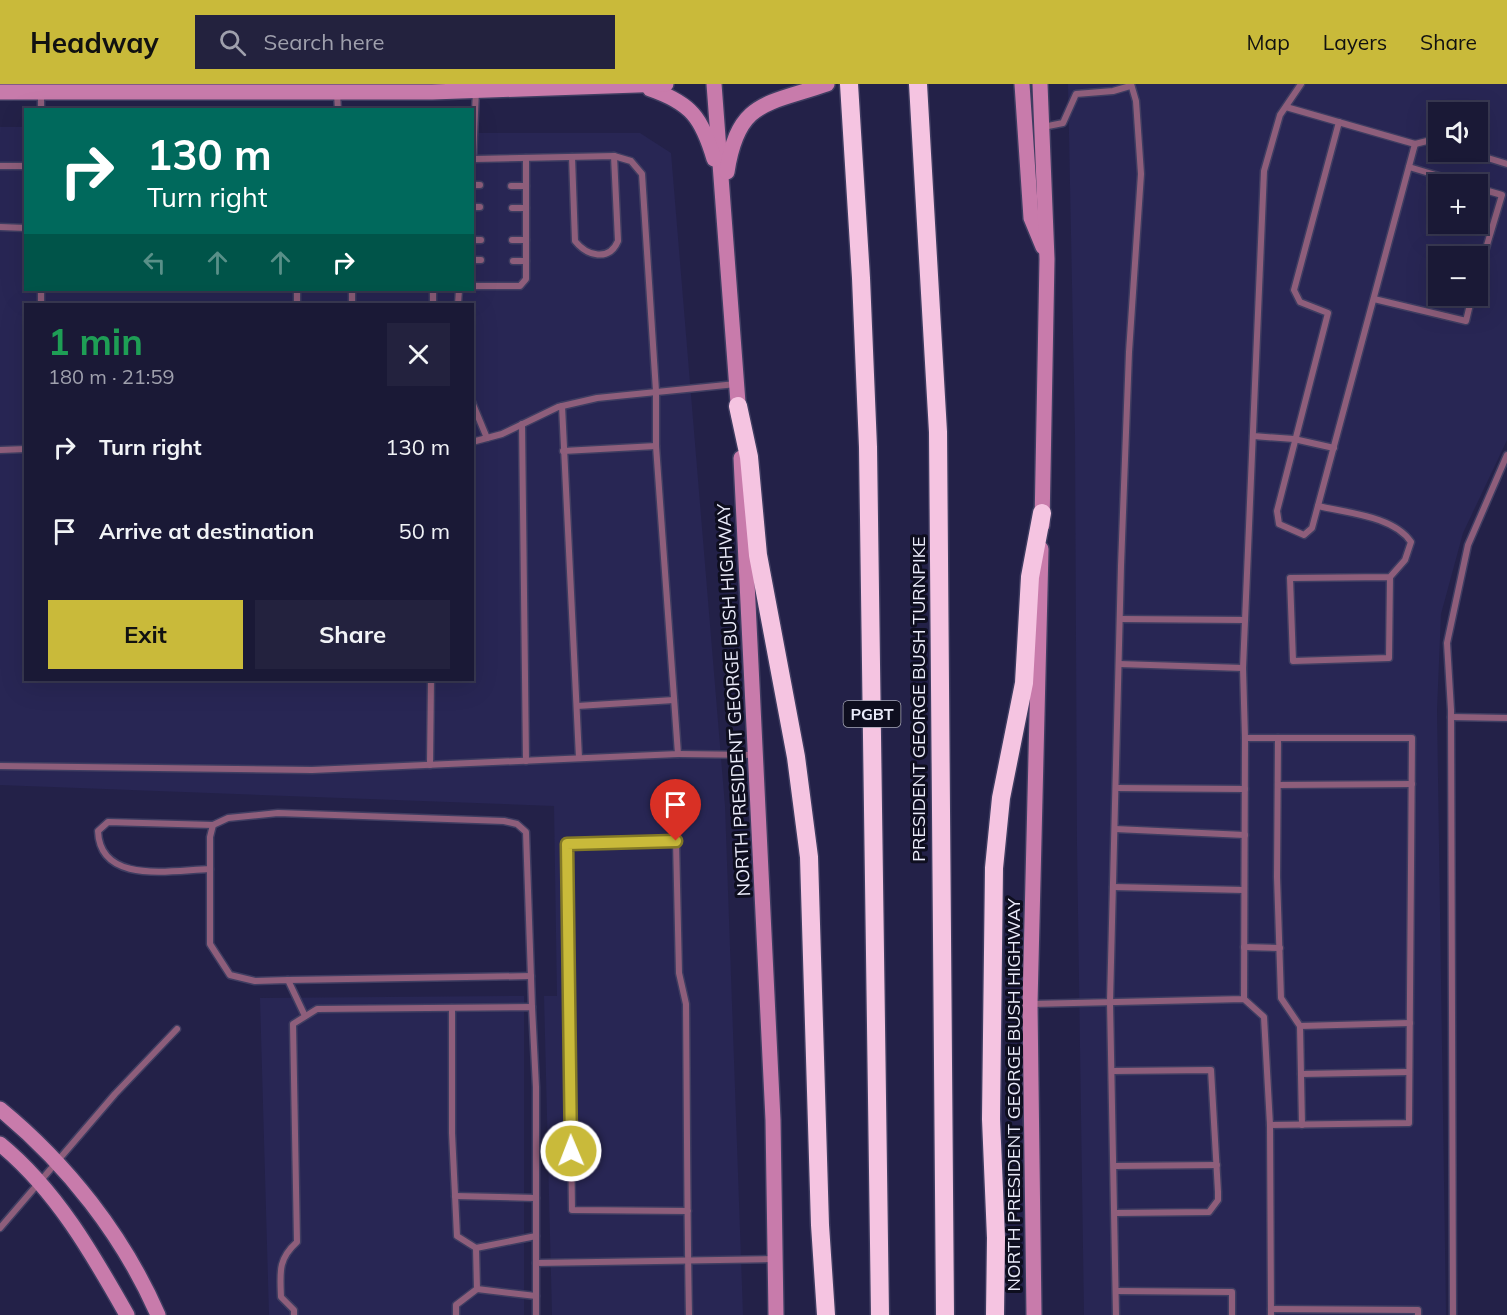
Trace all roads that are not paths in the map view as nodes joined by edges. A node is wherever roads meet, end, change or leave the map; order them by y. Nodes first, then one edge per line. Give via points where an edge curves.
1 (666, 84) edge
2 (714, 84) edge
3 (826, 84) edge
4 (849, 84) edge
5 (918, 84) edge
6 (1022, 84) edge
7 (1040, 84) edge
8 (1301, 84) edge
9 (1130, 85) edge
10 (642, 86) junction
11 (337, 87) edge
12 (41, 88) edge
13 (476, 90) junction
14 (0, 92) edge
15 (1286, 107) junction
16 (41, 108) edge
17 (338, 108) edge
18 (1339, 122) junction
19 (1042, 127) junction
20 (1428, 141) edge
21 (1415, 144) junction
22 (614, 156) junction
23 (572, 157) junction
24 (526, 158) junction
25 (1488, 158) edge
26 (474, 159) edge
27 (1507, 164) edge
28 (0, 166) edge
29 (24, 166) edge
30 (1409, 167) junction
31 (1432, 174) edge
32 (511, 186) dead end
33 (526, 186) junction
34 (1488, 191) edge
35 (723, 194) junction
36 (474, 207) edge
37 (480, 207) dead end
38 (512, 208) dead end
39 (526, 208) junction
40 (0, 228) edge
41 (24, 228) edge
42 (474, 240) edge
43 (481, 240) dead end
44 (512, 240) dead end
45 (526, 240) junction
46 (1487, 246) edge
47 (1047, 259) junction
48 (474, 260) edge
49 (481, 260) dead end
50 (513, 261) dead end
51 (526, 261) junction
52 (474, 286) edge
53 (1374, 299) junction
54 (1470, 306) edge
55 (737, 384) junction
56 (656, 391) junction
57 (562, 406) junction
58 (738, 406) junction
59 (474, 407) edge
60 (522, 424) junction
61 (1253, 436) junction
62 (487, 438) junction
63 (1294, 439) junction
64 (474, 441) edge
65 (656, 446) junction
66 (1334, 448) junction
67 (24, 449) edge
68 (0, 450) edge
69 (563, 451) junction
70 (1507, 455) edge
71 (1318, 506) junction
72 (1042, 513) junction
73 (1390, 577) junction
74 (1120, 619) junction
75 (1245, 620) junction
76 (1119, 664) junction
77 (1243, 669) junction
78 (431, 681) edge
79 (674, 700) junction
80 (577, 706) junction
81 (1451, 717) junction
82 (1507, 718) edge
83 (1245, 738) junction
84 (1278, 738) junction
85 (678, 754) junction
86 (756, 755) junction
87 (579, 758) junction
88 (526, 760) junction
89 (430, 765) junction
90 (0, 766) edge
91 (1412, 784) junction
92 (1278, 785) junction
93 (1116, 788) junction
94 (1245, 789) junction
95 (213, 825) junction
96 (1115, 829) junction
97 (1245, 835) junction
98 (210, 869) junction
99 (1113, 887) junction
100 (1244, 890) junction
101 (1244, 947) junction
102 (1280, 948) junction
103 (531, 975) junction
104 (288, 980) junction
105 (1244, 999) junction
106 (1110, 1002) junction
107 (1030, 1004) junction
108 (532, 1007) junction
109 (452, 1008) junction
110 (305, 1016) junction
111 (1410, 1023) junction
112 (1300, 1026) junction
113 (177, 1029) dead end
114 (1113, 1071) junction
115 (1409, 1072) junction
116 (1301, 1074) junction
117 (0, 1109) edge
118 (1270, 1125) junction
119 (1302, 1125) junction
120 (0, 1144) edge
121 (58, 1163) junction
122 (1217, 1165) junction
123 (1115, 1166) junction
124 (40, 1184) junction
125 (455, 1196) junction
126 (536, 1197) junction
127 (688, 1210) junction
128 (1116, 1213) junction
129 (0, 1228) edge
130 (536, 1236) junction
131 (476, 1248) junction
132 (775, 1259) junction
133 (688, 1261) junction
134 (536, 1263) junction
135 (477, 1289) junction
136 (1116, 1291) junction
137 (536, 1296) junction
138 (1271, 1312) edge
139 (127, 1315) edge
140 (158, 1315) edge
141 (294, 1315) edge
142 (456, 1315) edge
143 (536, 1315) edge
144 (689, 1315) edge
145 (776, 1315) edge
146 (826, 1315) edge
147 (880, 1315) edge
148 (945, 1315) edge
149 (995, 1315) edge
150 (1034, 1315) edge
151 (1116, 1315) edge
152 (1232, 1315) edge
153 (1418, 1315) edge
154 (1453, 1315) edge

1 - 10 main road
2 - 35 main road, NORTH PRESIDENT GEORGE BUSH HIGHWAY
3 - 35 main road via 760,107 748,115 736,131
4 - 147 highway, PGBT via 869,492
5 - 148 highway, PRESIDENT GEORGE BUSH TURNPIKE via 938,432
6 - 47 main road via 1032,218
7 - 19 main road, NORTH PRESIDENT GEORGE BUSH HIGHWAY
8 - 15 lane
9 - 19 lane via 1113,91 1076,94 1063,123
9 - 74 lane via 1136,101 1141,174 1129,352
10 - 13 main road
10 - 35 main road via 671,96 696,116 706,132
11 - 12 main road
11 - 13 main road
11 - 17 lane
12 - 14 main road
12 - 16 lane
13 - 26 lane
15 - 18 lane
15 - 61 lane via 1280,115 1264,171
18 - 21 lane
18 - 63 lane via 1294,290 1300,302 1328,313
19 - 47 main road, NORTH PRESIDENT GEORGE BUSH HIGHWAY
20 - 21 lane
21 - 30 lane
22 - 23 lane
22 - 23 lane via 618,241 611,252 603,255 590,254 575,241
22 - 56 lane via 631,162 642,174
23 - 24 lane
24 - 26 lane
24 - 33 lane
25 - 27 lane
28 - 29 lane
30 - 31 lane
30 - 53 lane
32 - 33 lane
33 - 39 lane
34 - 46 lane via 1502,195
35 - 55 main road, NORTH PRESIDENT GEORGE BUSH HIGHWAY
36 - 37 lane
38 - 39 lane
39 - 45 lane
40 - 41 lane
42 - 43 lane
44 - 45 lane
45 - 51 lane
47 - 72 main road, NORTH PRESIDENT GEORGE BUSH HIGHWAY
48 - 49 lane
50 - 51 lane
51 - 52 lane via 526,279 520,286
53 - 54 lane via 1466,321
53 - 66 lane
55 - 56 lane
55 - 58 main road, NORTH PRESIDENT GEORGE BUSH HIGHWAY
56 - 57 lane
56 - 65 lane
57 - 60 lane
57 - 69 lane
58 - 86 main road, NORTH PRESIDENT GEORGE BUSH HIGHWAY
58 - 146 highway via 749,457 758,555 796,757 809,857
59 - 62 lane
60 - 62 lane
60 - 88 lane
61 - 63 lane
61 - 75 lane
62 - 64 lane
63 - 66 lane
63 - 71 lane via 1276,511 1279,524 1304,535 1312,528
65 - 69 lane
65 - 79 lane
66 - 71 lane
67 - 68 lane
69 - 80 lane
70 - 81 lane via 1468,545 1451,621 1447,643
71 - 73 lane via 1376,520 1404,532 1411,542 1405,560
72 - 107 main road, NORTH PRESIDENT GEORGE BUSH HIGHWAY
72 - 149 highway via 1030,577 1024,683 1001,798 994,868 991,1119
73 - 73 lane via 1290,578 1293,661 1389,658
74 - 75 lane
74 - 76 lane
75 - 77 lane
76 - 77 lane
76 - 93 lane
77 - 83 lane
78 - 89 lane
79 - 80 lane
79 - 85 lane
80 - 87 lane
81 - 82 lane
81 - 154 lane
83 - 84 lane
83 - 94 lane
84 - 91 lane via 1412,738
84 - 92 lane
85 - 86 lane
85 - 87 lane
86 - 132 main road, NORTH PRESIDENT GEORGE BUSH HIGHWAY via 773,1120
87 - 88 lane
88 - 89 lane
89 - 90 lane via 312,770
91 - 92 lane
91 - 111 lane
92 - 102 lane
93 - 94 lane
93 - 96 lane
94 - 97 lane
95 - 98 lane
95 - 98 lane via 108,822 98,831 103,853 124,869
95 - 103 lane via 228,818 278,813 517,824 526,832
96 - 97 lane
96 - 99 lane
97 - 100 lane
98 - 104 lane via 210,944 230,975 255,981
99 - 100 lane
99 - 106 lane
100 - 101 lane
101 - 102 lane
101 - 105 lane
102 - 112 lane via 1281,998
103 - 104 lane
103 - 108 lane
104 - 110 lane
105 - 106 lane
105 - 118 lane via 1264,1017
106 - 107 lane
106 - 114 lane
107 - 150 main road, NORTH PRESIDENT GEORGE BUSH HIGHWAY
108 - 109 lane
108 - 126 lane
109 - 110 lane via 316,1009
109 - 125 lane
110 - 141 lane via 293,1024 297,1242 285,1252 280,1271 281,1297
111 - 112 lane
111 - 115 lane
112 - 116 lane
113 - 121 lane via 115,1094
114 - 122 lane via 1211,1070
114 - 123 lane
115 - 116 lane
115 - 119 lane via 1409,1123
116 - 119 lane
117 - 121 main road
118 - 119 lane
118 - 138 lane
120 - 124 main road
121 - 124 lane
121 - 140 main road via 106,1223
122 - 123 lane
122 - 128 lane via 1218,1200 1209,1212
123 - 128 lane
124 - 129 lane
124 - 139 main road via 95,1258
125 - 126 lane
125 - 131 lane via 457,1236
126 - 130 lane
127 - 127 lane via 686,1005 679,973 676,841 567,844 572,1210
127 - 133 lane
128 - 136 lane
130 - 131 lane
130 - 134 lane
131 - 135 lane
132 - 133 lane
132 - 145 main road, NORTH PRESIDENT GEORGE BUSH HIGHWAY
133 - 134 lane
133 - 144 lane
134 - 137 lane
135 - 137 lane
135 - 142 lane via 456,1305
136 - 151 lane
136 - 152 lane via 1232,1292
137 - 143 lane
138 - 153 lane via 1418,1310

